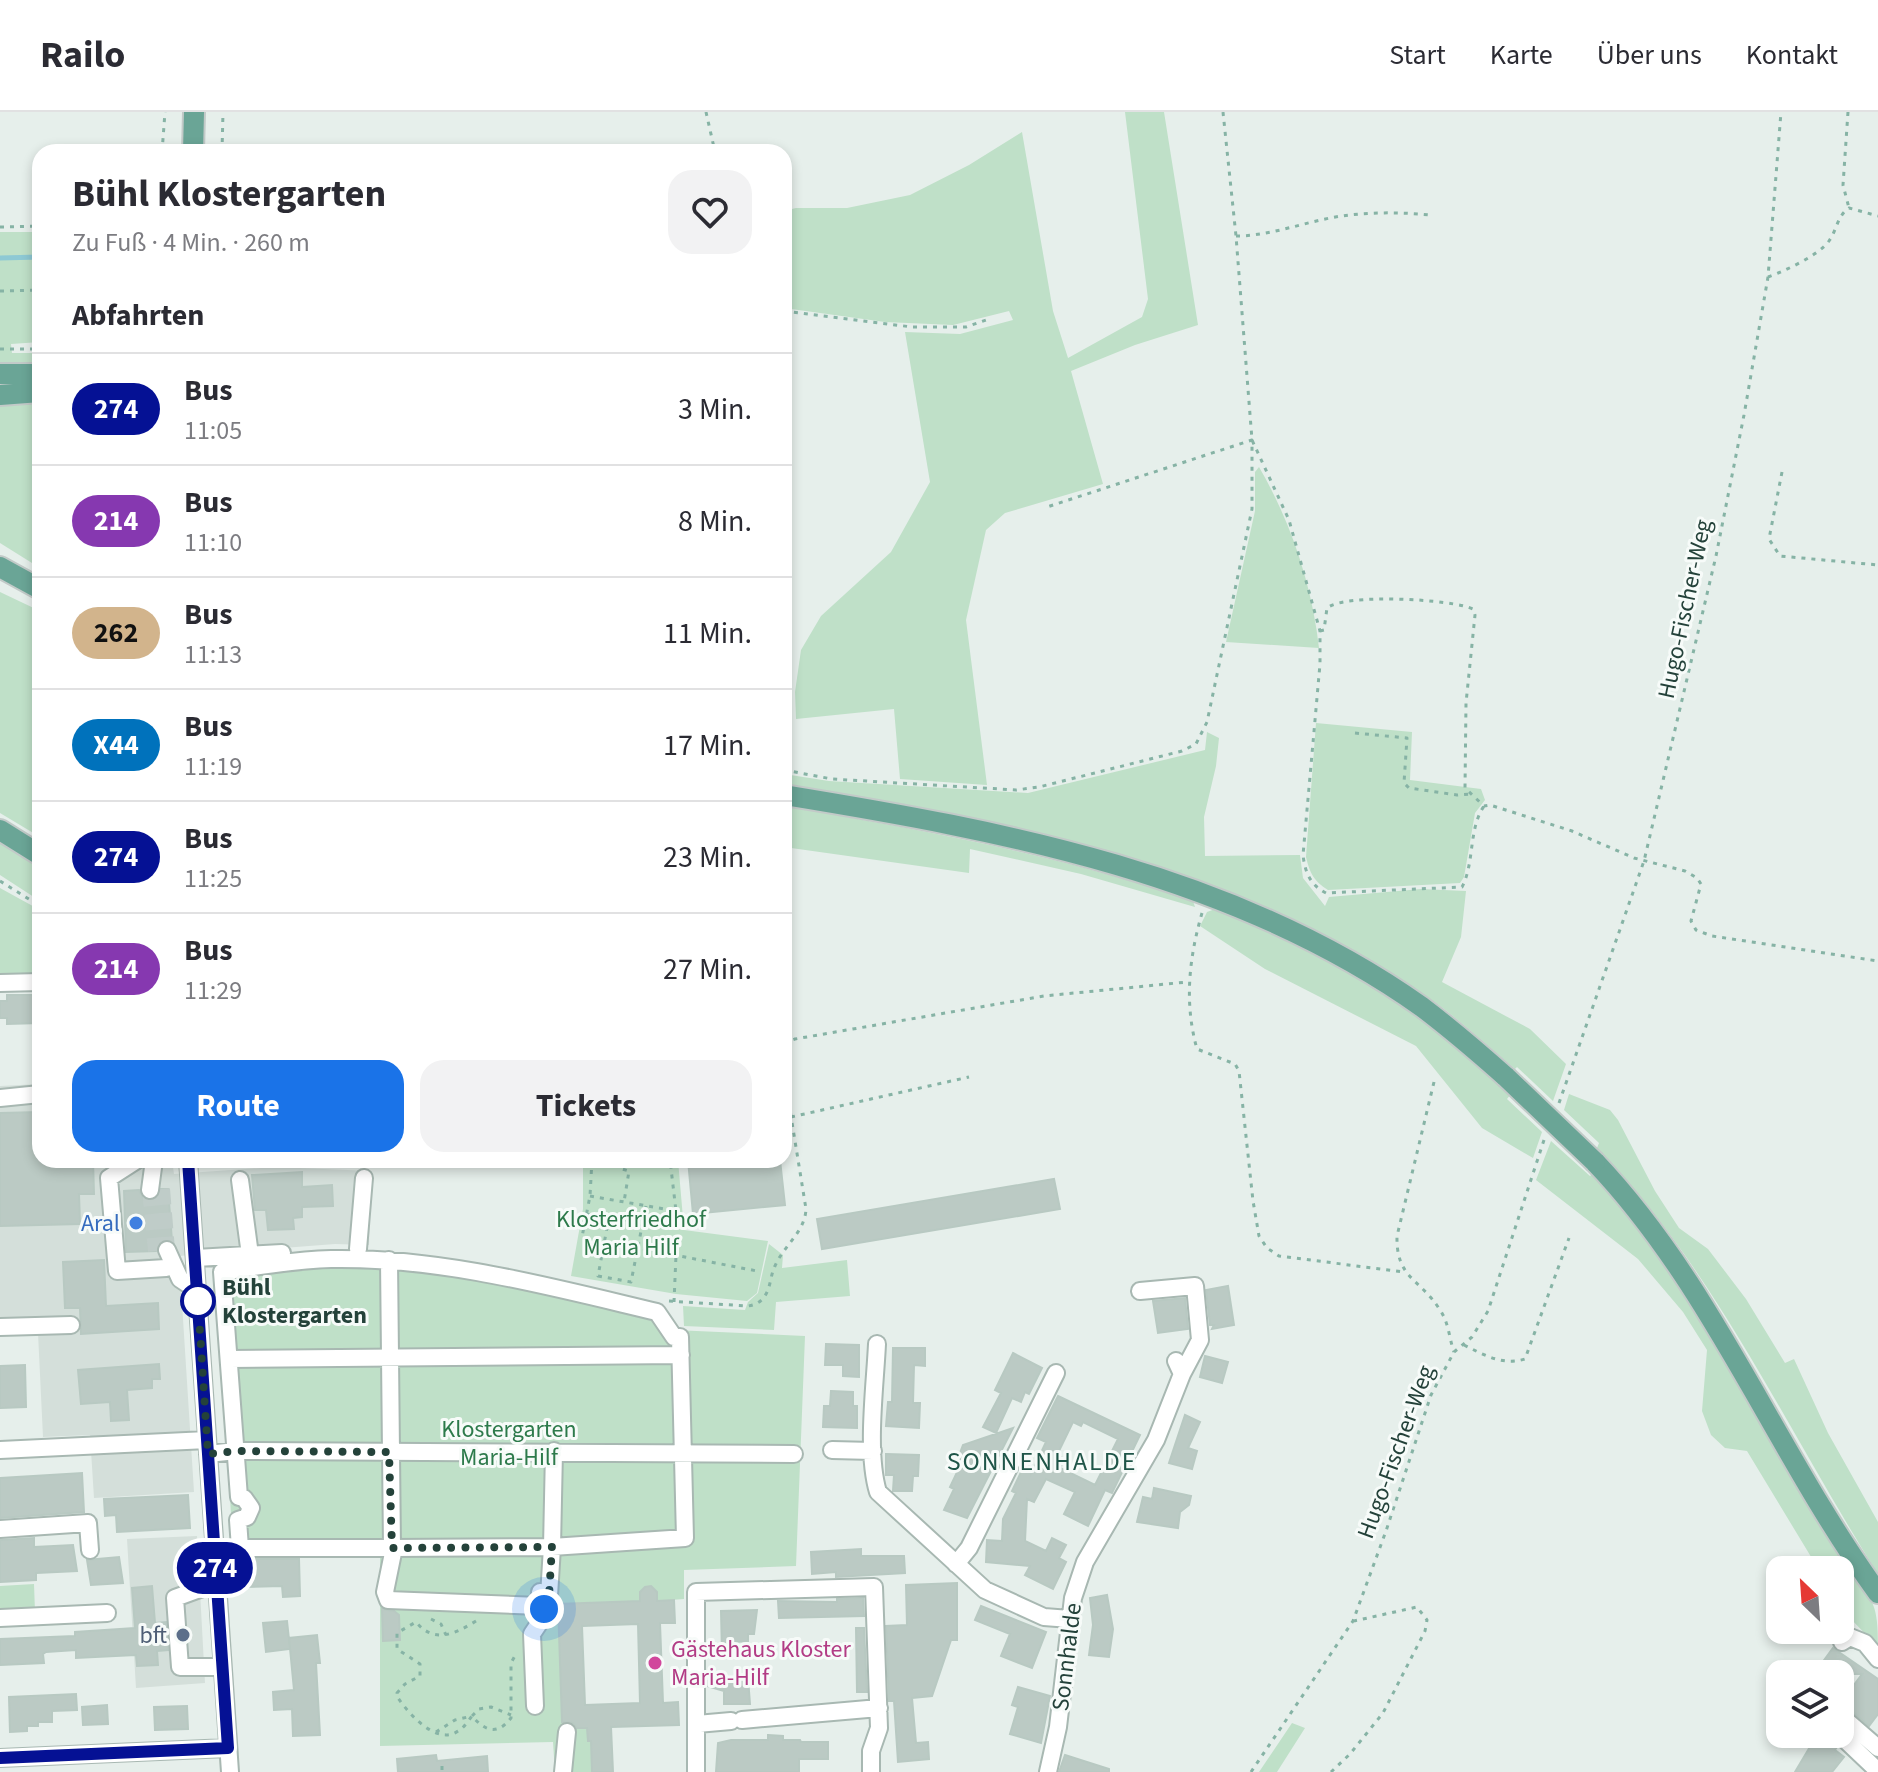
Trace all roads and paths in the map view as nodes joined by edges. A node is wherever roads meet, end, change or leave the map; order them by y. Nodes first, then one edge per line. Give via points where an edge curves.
1 (165, 112) edge
2 (194, 112) edge
3 (223, 112) edge
4 (706, 112) edge
5 (1223, 112) edge
6 (1781, 112) edge
7 (1848, 112) edge
8 (163, 144) edge
9 (193, 144) edge
10 (222, 144) edge
11 (713, 144) edge
12 (1849, 208) junction
13 (1430, 215) dead end
14 (1878, 216) edge
15 (32, 226) edge
16 (0, 227) edge
17 (1236, 236) junction
18 (1768, 277) junction
19 (32, 290) edge
20 (0, 291) edge
21 (792, 312) edge
22 (989, 319) dead end
23 (0, 349) edge
24 (32, 349) edge
25 (0, 374) edge
26 (32, 374) edge
27 (32, 393) edge
28 (0, 395) edge
29 (1252, 440) junction
30 (1782, 472) dead end
31 (1044, 508) dead end
32 (1878, 565) edge
33 (4, 572) edge
34 (32, 585) edge
35 (1320, 631) junction
36 (1355, 733) dead end
37 (792, 772) edge
38 (1470, 794) junction
39 (792, 796) edge
40 (1484, 806) junction
41 (0, 830) edge
42 (32, 850) edge
43 (1644, 861) junction
44 (0, 881) edge
45 (1207, 895) junction
46 (32, 901) edge
47 (1878, 961) edge
48 (32, 982) edge
49 (1189, 982) junction
50 (0, 983) edge
51 (792, 1040) edge
52 (969, 1077) dead end
53 (1434, 1082) dead end
54 (32, 1095) edge
55 (0, 1098) edge
56 (1560, 1100) dead end
57 (792, 1117) edge
58 (792, 1124) edge
59 (1547, 1133) dead end
60 (125, 1168) edge
61 (156, 1168) edge
62 (189, 1168) edge
63 (592, 1168) edge
64 (622, 1168) edge
65 (671, 1168) edge
66 (364, 1178) dead end
67 (240, 1180) dead end
68 (156, 1190) tunnel mouth
69 (590, 1196) junction
70 (624, 1202) junction
71 (646, 1206) junction
72 (586, 1214) junction
73 (609, 1217) junction
74 (643, 1222) junction
75 (673, 1227) dead end
76 (1569, 1238) dead end
77 (605, 1241) junction
78 (638, 1247) junction
79 (358, 1249) junction
80 (162, 1251) tunnel mouth
81 (250, 1255) junction
82 (386, 1255) junction
83 (676, 1255) junction
84 (196, 1258) junction
85 (773, 1270) dead end
86 (757, 1271) dead end
87 (1404, 1272) junction
88 (173, 1273) junction
89 (198, 1291) junction
90 (1140, 1291) dead end
91 (674, 1302) dead end
92 (71, 1325) dead end
93 (0, 1327) edge
94 (877, 1344) dead end
95 (1464, 1345) junction
96 (1454, 1352) junction
97 (681, 1355) junction
98 (390, 1358) junction
99 (229, 1359) junction
100 (1056, 1373) dead end
101 (207, 1447) junction
102 (0, 1450) edge
103 (832, 1450) dead end
104 (236, 1451) junction
105 (554, 1451) junction
106 (873, 1451) junction
107 (389, 1452) junction
108 (683, 1453) junction
109 (794, 1454) dead end
110 (0, 1529) edge
111 (548, 1547) junction
112 (393, 1548) junction
113 (90, 1550) dead end
114 (956, 1564) junction
115 (216, 1583) junction
116 (1878, 1593) edge
117 (107, 1613) dead end
118 (0, 1618) edge
119 (1070, 1619) junction
120 (476, 1621) dead end
121 (1353, 1621) junction
122 (416, 1622) junction
123 (532, 1634) junction
124 (446, 1635) junction
125 (1854, 1639) edge
126 (1878, 1659) edge
127 (222, 1667) junction
128 (535, 1706) dead end
129 (879, 1708) junction
130 (511, 1715) junction
131 (472, 1716) junction
132 (697, 1724) junction
133 (1854, 1727) edge
134 (436, 1732) junction
135 (567, 1732) dead end
136 (228, 1748) junction
137 (1854, 1748) edge
138 (1878, 1748) edge
139 (0, 1758) edge
140 (442, 1766) dead end
141 (1878, 1771) edge
142 (1, 1772) edge
143 (230, 1772) edge
144 (442, 1772) edge
145 (563, 1772) edge
146 (696, 1772) edge
147 (871, 1772) edge
148 (1048, 1772) edge
149 (1251, 1772) edge
150 (1331, 1772) edge

1 - 8 path
2 - 9 main road
3 - 10 path
4 - 11 path
5 - 17 path
6 - 18 path, Hugo-Fischer-Weg
7 - 12 path via 1843,185
12 - 14 path
12 - 18 path via 1819,250
13 - 17 path via 1341,216
15 - 16 path
17 - 29 path
18 - 43 path, Hugo-Fischer-Weg via 1716,556
19 - 20 path
21 - 22 path via 912,327 966,327
23 - 24 path
25 - 26 main road
27 - 28 main road
29 - 31 path
29 - 35 path via 1289,520
29 - 37 path via 1252,509 1207,722 1196,744 1016,790 832,779
30 - 32 path via 1769,539 1780,556
33 - 34 main road
35 - 38 path via 1327,608 1344,601 1443,603 1473,609 1466,703 1465,788
35 - 40 path via 1303,855 1313,883 1326,893 1339,894 1462,887 1476,817
36 - 38 path via 1407,738 1404,783 1409,788
38 - 40 path
39 - 45 main road via 1044,844
40 - 43 path via 1572,831
41 - 42 main road
43 - 47 path via 1697,878 1700,894 1691,921 1696,930
43 - 56 path, Hugo-Fischer-Weg
44 - 46 path
45 - 49 path
45 - 116 main road, bridge via 1341,957 1420,1006 1506,1077 1595,1162 1641,1213 1711,1319
48 - 50 street
49 - 51 path via 1044,996
49 - 87 path via 1197,1049 1235,1064 1239,1071 1253,1201 1259,1236 1267,1248 1279,1256
52 - 57 path
53 - 87 path via 1397,1236
54 - 55 street
58 - 85 path via 806,1215
59 - 95 path, Hugo-Fischer-Weg via 1488,1311
60 - 88 street via 109,1178 117,1271
61 - 68 street
62 - 84 street
63 - 69 path
64 - 70 path via 629,1171
65 - 71 path via 676,1211
66 - 79 street
67 - 81 street
69 - 70 path
69 - 72 path
70 - 71 path
71 - 74 path
72 - 73 path
72 - 77 path via 582,1237
73 - 74 path
73 - 77 path
74 - 75 path
74 - 78 path
76 - 95 path via 1525,1359 1501,1361
77 - 78 path
77 - 78 path via 598,1276 631,1282
78 - 83 path
79 - 81 street
79 - 82 street
80 - 88 street
81 - 84 street
82 - 97 street via 657,1312 674,1337 680,1333
82 - 98 street
82 - 99 street via 222,1272
83 - 86 path
83 - 91 path
84 - 89 street
87 - 96 path via 1441,1311
88 - 89 street
89 - 101 street
90 - 119 street, Sonnhalde via 1195,1286 1200,1340 1179,1368 1156,1440 1085,1562
92 - 93 street
94 - 106 street
95 - 96 path, Hugo-Fischer-Weg
96 - 121 path, Hugo-Fischer-Weg via 1431,1395
97 - 98 street
97 - 108 street
98 - 99 street
98 - 107 street
99 - 104 street
100 - 114 street via 969,1548
101 - 102 street
101 - 104 street
101 - 115 street
103 - 106 street
104 - 107 street
104 - 112 street via 239,1497 251,1508 238,1520 240,1548
105 - 107 street
105 - 108 street
105 - 111 street
106 - 114 street via 878,1492
107 - 112 street
108 - 109 street
108 - 111 street via 685,1538
110 - 113 street via 88,1523
111 - 112 street
111 - 112 street via 539,1606 388,1600
111 - 123 street via 549,1596
114 - 119 street via 1009,1603 1044,1617
115 - 127 street
115 - 127 street via 175,1598 180,1667
117 - 118 street
119 - 148 street, Sonnhalde
120 - 124 path
121 - 149 path, Hugo-Fischer-Weg
121 - 150 path via 1417,1607 1427,1620 1383,1713
122 - 124 path via 431,1635
122 - 124 path via 433,1620
122 - 134 path via 397,1633 395,1643 400,1653 420,1664 420,1676 397,1693 413,1716
123 - 128 street
123 - 130 path via 511,1663
125 - 126 street
127 - 136 street
129 - 132 street
129 - 132 street via 874,1587 696,1592
129 - 147 street
130 - 131 path via 491,1707
130 - 131 path via 493,1731
131 - 134 path
131 - 134 path via 457,1732
132 - 146 street
133 - 138 street
135 - 145 street
136 - 139 street
136 - 143 street
137 - 141 street
139 - 142 street
140 - 144 path

